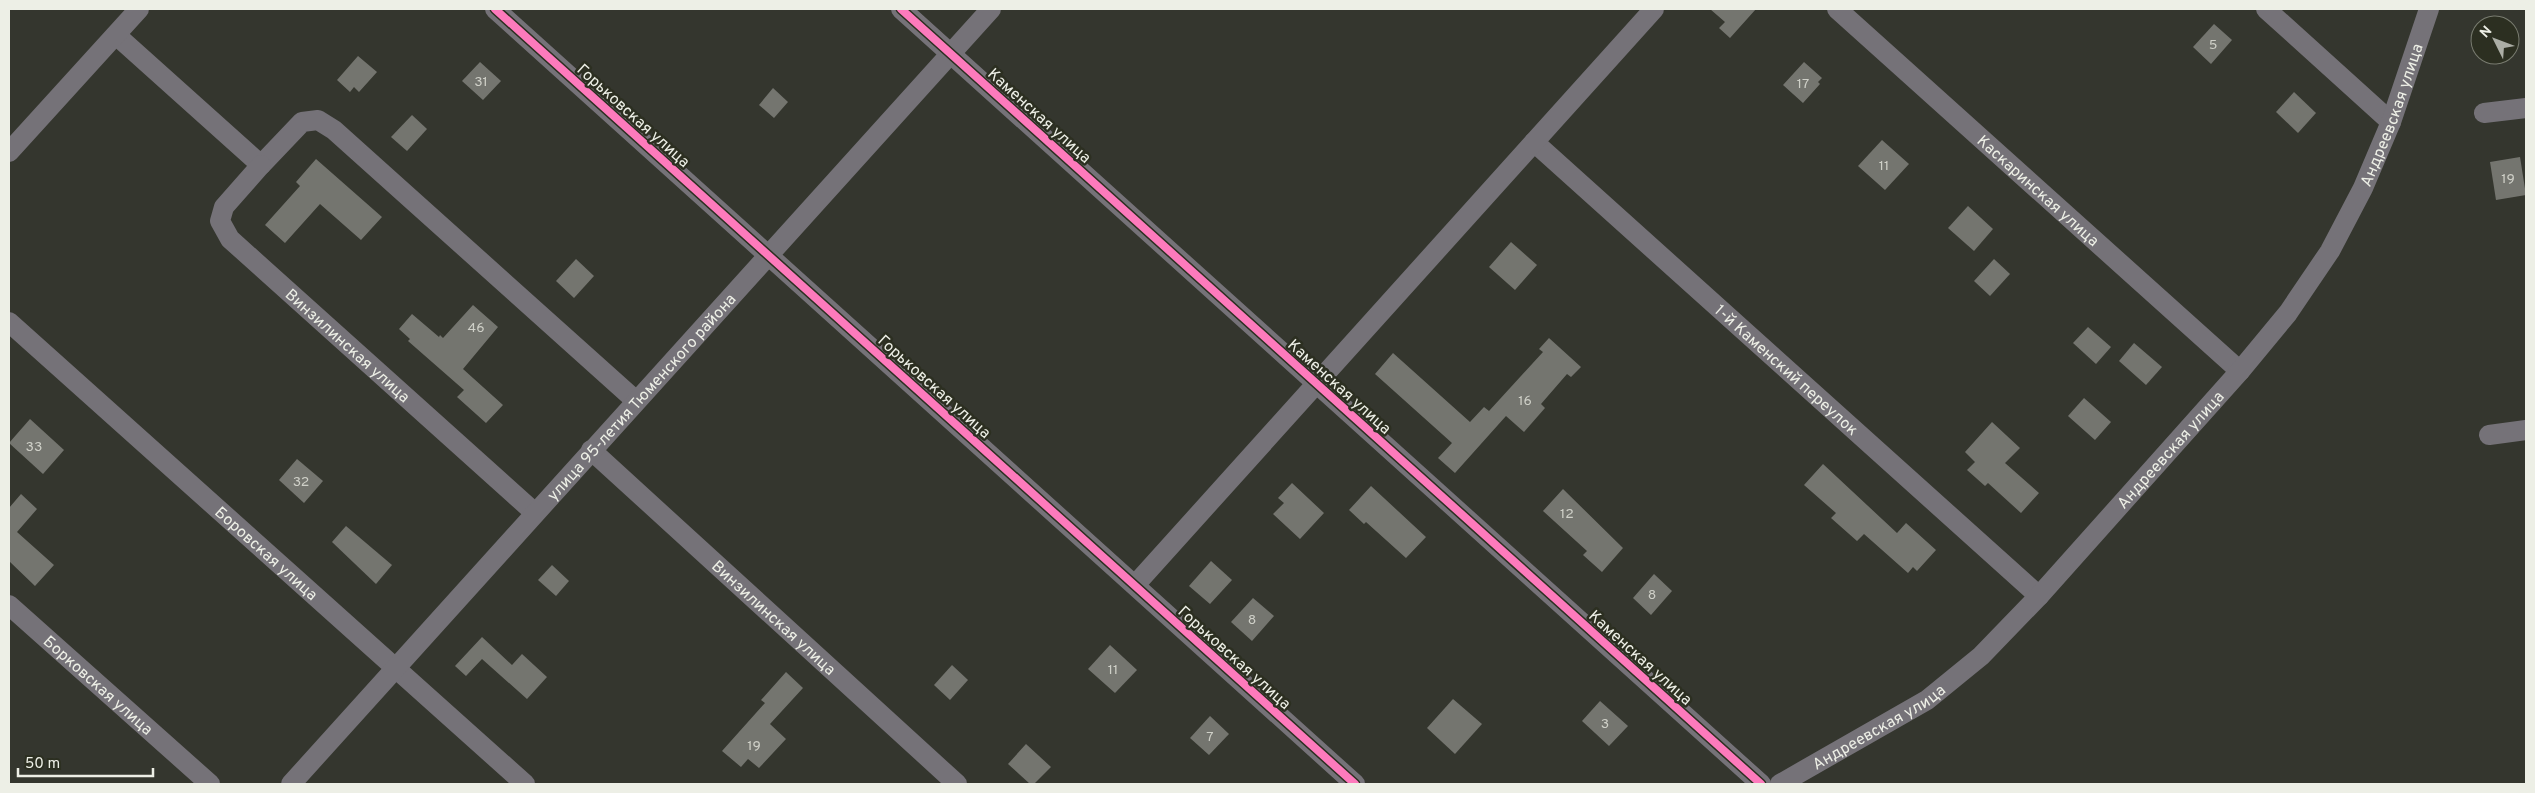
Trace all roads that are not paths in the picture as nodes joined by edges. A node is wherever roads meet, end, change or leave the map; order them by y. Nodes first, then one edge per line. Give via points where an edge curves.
1 (139, 9) edge
2 (494, 9) edge
3 (901, 9) edge
4 (991, 9) edge
5 (1654, 9) edge
6 (1837, 9) edge
7 (2266, 9) edge
8 (2429, 9) edge
9 (116, 35) junction
10 (951, 54) junction
11 (2526, 108) edge
12 (2484, 113) dead end
13 (2391, 122) junction
14 (1534, 142) junction
15 (9, 152) edge
16 (261, 165) junction
17 (768, 254) junction
18 (9, 322) edge
19 (2240, 371) junction
20 (1317, 384) junction
21 (635, 400) junction
22 (2526, 430) edge
23 (2489, 435) dead end
24 (591, 450) junction
25 (534, 513) junction
26 (1135, 585) junction
27 (2038, 596) junction
28 (9, 605) edge
29 (395, 668) junction
30 (210, 784) edge
31 (291, 784) edge
32 (525, 784) edge
33 (957, 784) edge
34 (1355, 784) edge
35 (1761, 784) edge
36 (1780, 784) edge

1 - 9 street
2 - 17 street, Горьковская улица
3 - 10 street, Каменская улица
4 - 10 street, улица 95-летия Тюменского района
5 - 14 street
6 - 19 street, Каскаринская улица
7 - 13 street
8 - 13 street, Андреевская улица
9 - 15 street
9 - 16 street
10 - 17 street, улица 95-летия Тюменского района
10 - 20 street, Каменская улица
11 - 12 street
13 - 19 street, Андреевская улица via 2363,188 2330,251 2288,313
14 - 20 street
14 - 27 street, 1-й Каменский переулок
16 - 21 street, Винзилинская улица via 302,122 318,120 334,130
16 - 25 street, Винзилинская улица via 224,207 220,221 230,239
17 - 21 street, улица 95-летия Тюменского района
17 - 26 street, Горьковская улица
18 - 29 street, Боровская улица
19 - 27 street, Андреевская улица
20 - 26 street
20 - 35 street, Каменская улица
21 - 24 street, улица 95-летия Тюменского района
22 - 23 street
24 - 25 street, улица 95-летия Тюменского района
24 - 33 street, Винзилинская улица
25 - 29 street, улица 95-летия Тюменского района
26 - 34 street, Горьковская улица
27 - 36 street, Андреевская улица via 1981,656 1927,700
28 - 30 street, Борковская улица
29 - 31 street, улица 95-летия Тюменского района
29 - 32 street, Боровская улица

